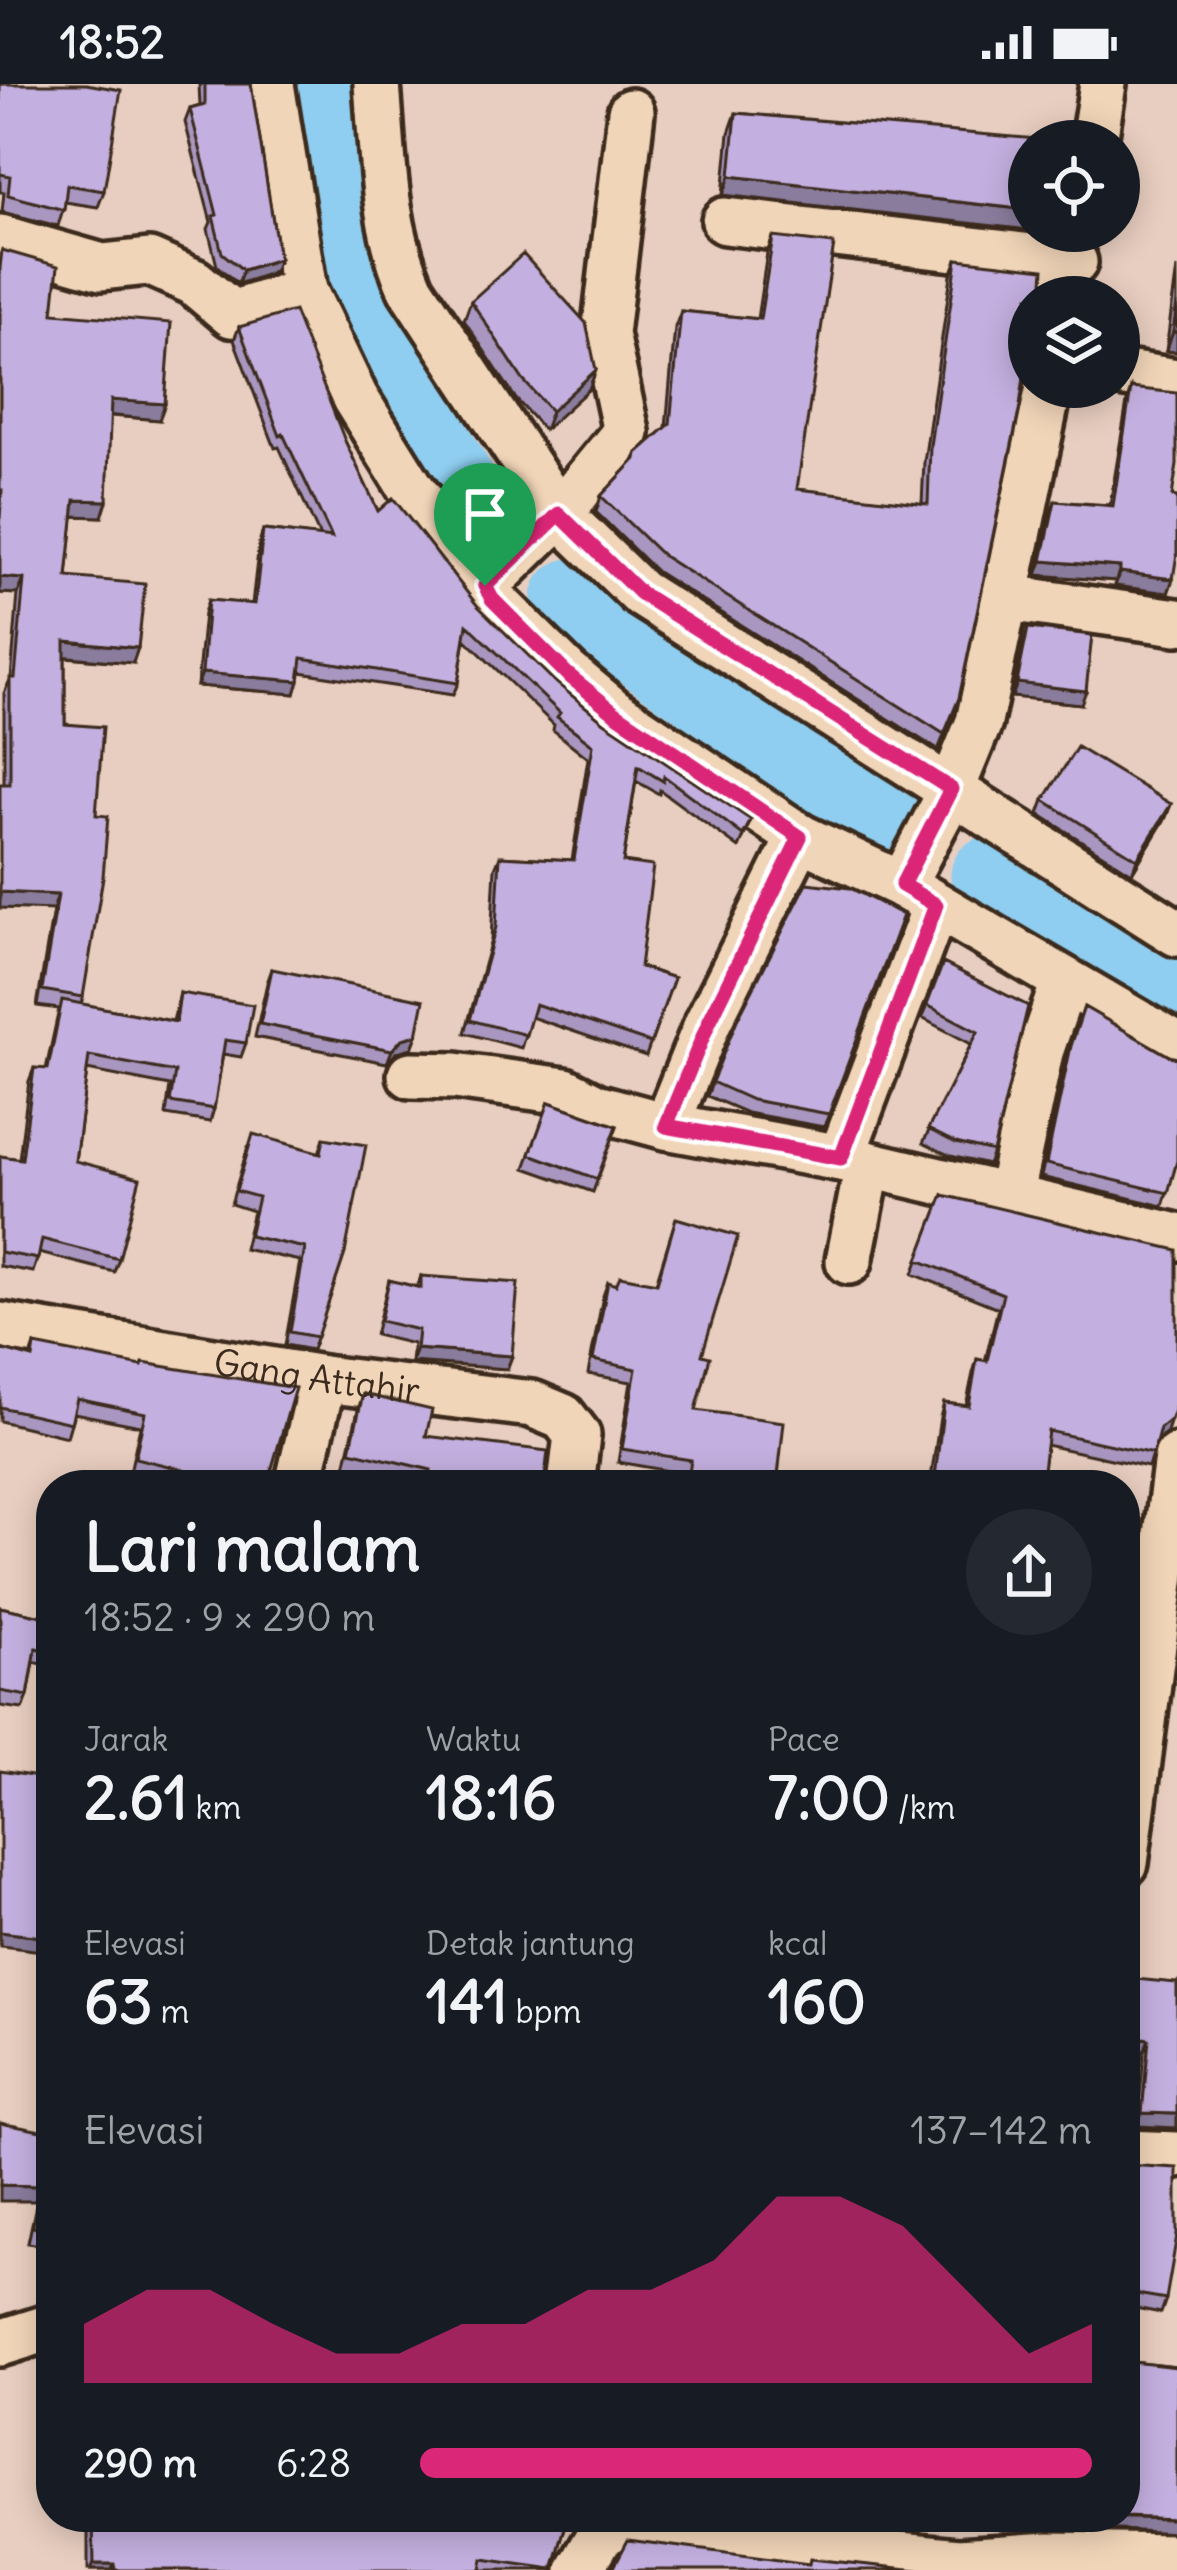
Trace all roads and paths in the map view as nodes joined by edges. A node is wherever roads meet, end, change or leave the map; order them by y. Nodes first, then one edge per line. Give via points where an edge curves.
1 (271, 84) edge
2 (377, 84) edge
3 (394, 84) edge
4 (1103, 84) edge
5 (631, 112) dead end
6 (1097, 120) edge
7 (725, 221) dead end
8 (0, 238) edge
9 (1073, 263) edge
10 (429, 274) dead end
11 (304, 291) junction
12 (1140, 376) edge
13 (1177, 382) edge
14 (1045, 408) edge
15 (549, 523) junction
16 (491, 581) junction
17 (1008, 598) junction
18 (1177, 622) edge
19 (949, 795) junction
20 (800, 837) junction
21 (920, 881) junction
22 (1177, 933) edge
23 (1064, 982) junction
24 (1177, 1046) edge
25 (411, 1075) dead end
26 (666, 1126) junction
27 (855, 1161) junction
28 (1009, 1198) junction
29 (1177, 1237) edge
30 (849, 1262) dead end
31 (0, 1326) edge
32 (322, 1378) junction
33 (1177, 1457) edge
34 (301, 1470) edge
35 (573, 1470) edge
36 (1140, 1746) edge
37 (1140, 2154) edge
38 (1177, 2155) edge
39 (36, 2332) edge
40 (0, 2343) edge
41 (605, 2532) edge
42 (669, 2532) edge
43 (1052, 2536) edge
44 (1177, 2558) edge
45 (958, 2566) edge
46 (580, 2570) edge

1 - 11 street
2 - 15 street via 397,256
3 - 10 street via 401,166
4 - 6 street
5 - 15 street via 605,334 626,427
7 - 9 street
8 - 11 street via 102,267 149,262 194,282 232,314
11 - 16 street via 355,398 411,488
12 - 13 street
14 - 17 street
15 - 16 street
15 - 19 street via 640,593
16 - 20 street via 492,599 567,674
17 - 18 street
17 - 19 street via 979,722
19 - 21 street
19 - 22 street
20 - 21 street
20 - 26 street
21 - 23 street
21 - 27 street
23 - 24 street
23 - 28 street
25 - 26 street via 565,1090
26 - 27 street
27 - 28 street
27 - 30 street
28 - 29 street
31 - 32 street, Gang Attahir
32 - 34 street
32 - 35 street, Gang Attahir via 532,1404 562,1417 577,1435
33 - 36 street
37 - 38 street
39 - 40 street
41 - 46 street
42 - 45 street
43 - 44 street
43 - 45 street

